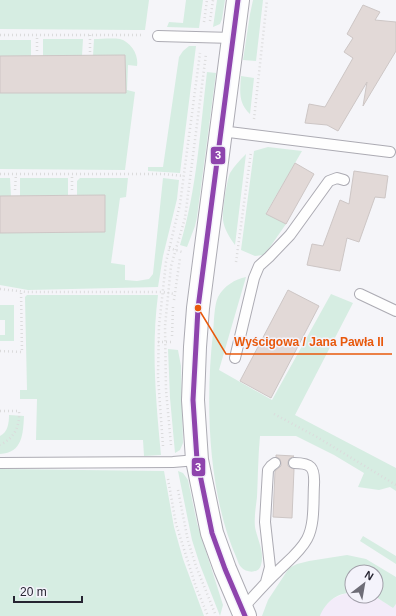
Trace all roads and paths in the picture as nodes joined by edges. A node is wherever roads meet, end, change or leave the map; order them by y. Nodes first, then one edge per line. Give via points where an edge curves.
1 (207, 0) edge
2 (238, 0) edge
3 (0, 35) edge
4 (37, 35) junction
5 (90, 35) junction
6 (158, 36) joint
7 (202, 37) junction
8 (233, 38) junction
9 (37, 51) dead end
10 (90, 52) dead end
11 (221, 131) junction
12 (390, 152) dead end
13 (0, 174) edge
14 (16, 174) junction
15 (72, 174) junction
16 (184, 176) junction
17 (344, 180) dead end
18 (15, 190) dead end
19 (72, 190) dead end
20 (169, 248) junction
21 (0, 288) edge
22 (22, 292) junction
23 (162, 292) junction
24 (175, 294) junction
25 (360, 294) dead end
26 (396, 312) edge
27 (159, 326) dead end
28 (158, 342) dead end
29 (0, 351) edge
30 (236, 358) dead end
31 (0, 411) edge
32 (274, 414) dead end
33 (0, 445) edge
34 (197, 460) junction
35 (0, 463) edge
36 (275, 463) dead end
37 (294, 463) dead end
38 (396, 485) edge
39 (265, 584) junction
40 (243, 613) edge

1 - 7 path
2 - 8 street
3 - 4 path
4 - 5 path
4 - 9 path
5 - 6 path
5 - 10 path
6 - 7 lane
7 - 8 lane
7 - 16 path
8 - 11 street
11 - 12 lane
11 - 34 street via 195,347 193,400
13 - 14 path
14 - 15 path
14 - 18 path
15 - 16 path
15 - 19 path
16 - 20 path via 178,215
17 - 30 lane via 337,178 329,181 290,235 259,266
20 - 23 path
20 - 24 path via 182,252 178,263
21 - 22 path
22 - 23 path
22 - 29 path via 22,352
23 - 24 path
23 - 27 path
24 - 28 path via 172,342
25 - 26 lane
31 - 33 path via 19,411 20,417 14,434
32 - 38 path
34 - 35 lane
34 - 40 street via 212,533
36 - 39 lane via 268,470 265,522 270,567
37 - 39 lane via 304,463 313,469 312,525 300,549
39 - 40 lane

